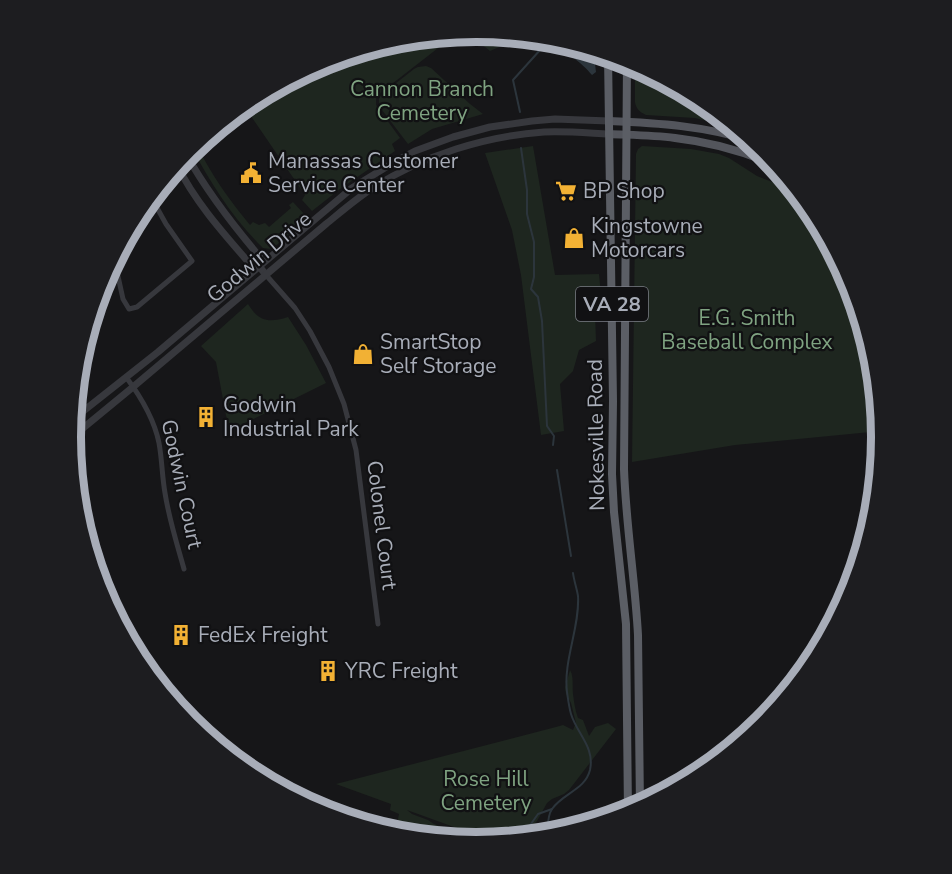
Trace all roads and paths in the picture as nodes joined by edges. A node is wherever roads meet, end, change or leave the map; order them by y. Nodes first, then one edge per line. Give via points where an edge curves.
1 (608, 65) edge
2 (627, 72) edge
3 (609, 121) junction
4 (627, 122) junction
5 (609, 134) junction
6 (627, 135) junction
7 (730, 135) edge
8 (416, 151) junction
9 (754, 157) edge
10 (421, 162) junction
11 (192, 164) edge
12 (182, 174) edge
13 (156, 206) edge
14 (259, 266) junction
15 (117, 273) edge
16 (266, 275) junction
17 (126, 377) junction
18 (133, 387) junction
19 (82, 412) edge
20 (81, 430) edge
21 (184, 569) dead end
22 (378, 624) dead end
23 (640, 796) edge
24 (628, 802) edge

1 - 3 highway, Nokesville Road / VA 28
2 - 4 highway, Nokesville Road / VA 28
3 - 4 main road, Godwin Drive
3 - 5 highway, Nokesville Road / VA 28
3 - 8 street, Godwin Drive via 555,119 509,124 476,130
4 - 6 highway, Nokesville Road / VA 28
4 - 7 main road, Godwin Drive via 690,127
5 - 6 main road, Godwin Drive
5 - 10 street, Godwin Drive via 521,134 470,145
5 - 24 highway, Nokesville Road / VA 28 via 612,474 626,624
6 - 9 main road, Godwin Drive via 697,141
6 - 23 highway, Nokesville Road / VA 28 via 624,470 637,608
8 - 10 street
8 - 14 street, Godwin Drive via 352,188
10 - 16 street, Godwin Drive via 357,200
11 - 14 street via 229,221 260,257
12 - 14 street via 196,198 251,265
13 - 15 street via 192,261 137,307 129,309
14 - 16 street
14 - 17 street, Godwin Drive
16 - 18 street, Godwin Drive
16 - 22 street, Colonel Court via 307,325 344,404 356,450
17 - 18 street, Godwin Court
17 - 19 street, Godwin Drive
18 - 20 street, Godwin Drive
18 - 21 street, Godwin Court via 155,426 169,514

